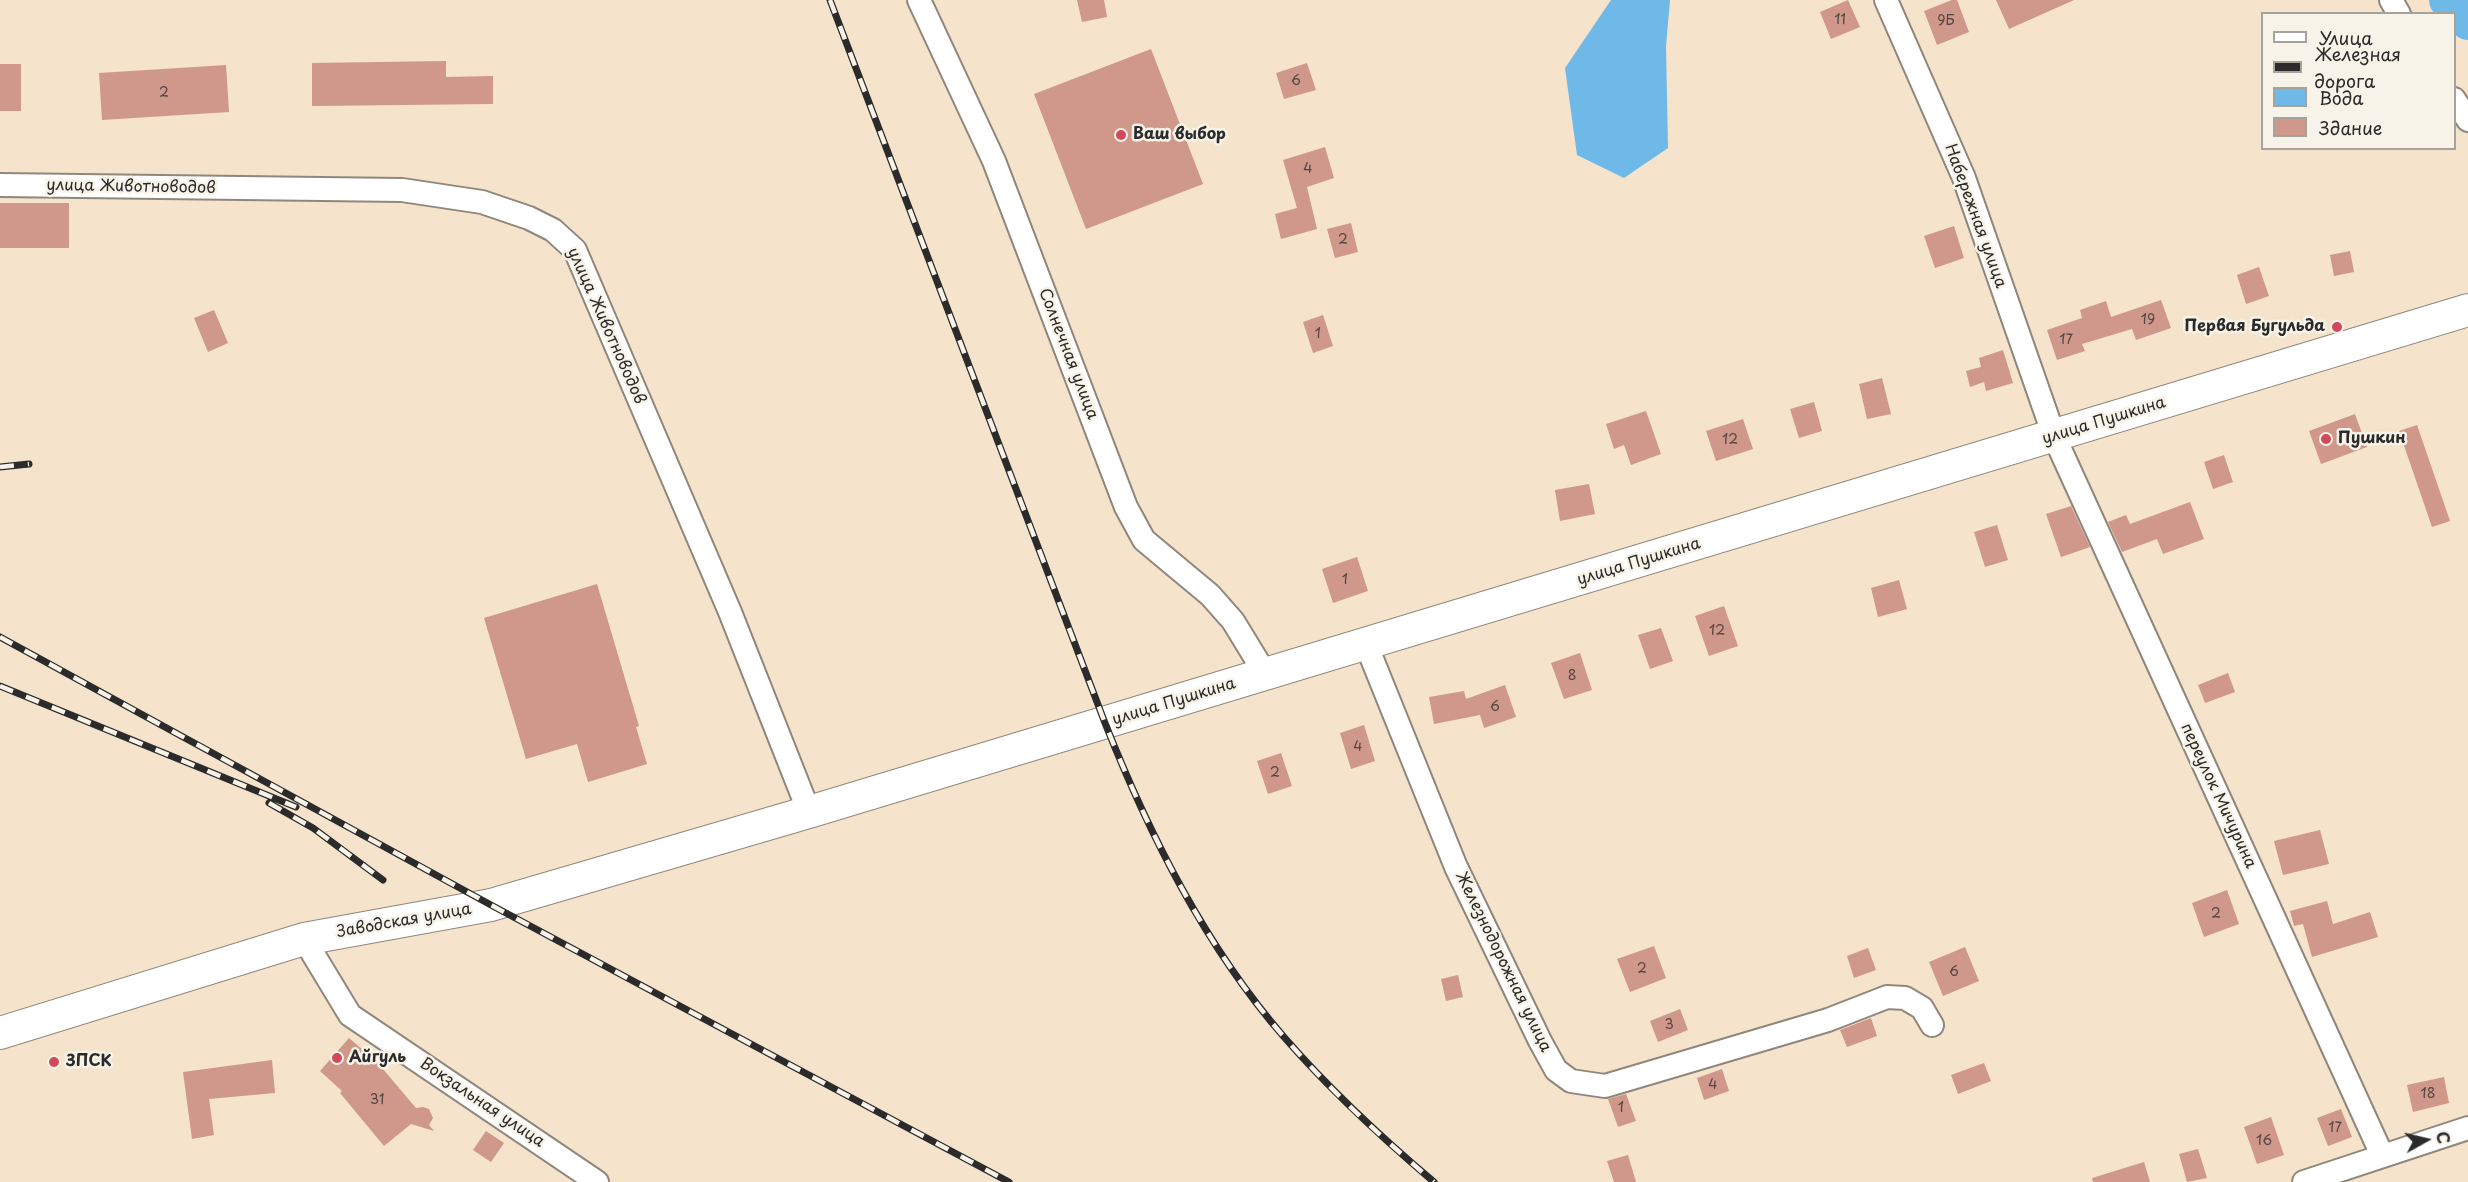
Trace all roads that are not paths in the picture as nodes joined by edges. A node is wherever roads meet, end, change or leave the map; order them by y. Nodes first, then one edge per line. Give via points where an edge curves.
1 (919, 0) edge
2 (1886, 0) edge
3 (2456, 102) edge
4 (2468, 120) edge
5 (0, 185) edge
6 (2468, 310) edge
7 (2054, 436) junction
8 (1366, 644) junction
9 (1266, 675) junction
10 (809, 812) junction
11 (304, 939) junction
12 (1932, 1025) dead end
13 (0, 1034) edge
14 (2468, 1128) edge
15 (2382, 1155) junction
16 (597, 1182) edge
17 (2304, 1182) edge

1 - 9 street, Солнечная улица via 994,161 1126,507 1144,540 1210,595 1233,621
2 - 7 street, Набережная улица via 1964,178
3 - 4 street
5 - 10 street, улица Животноводов via 402,190 482,202 529,218 565,238 575,250 730,612
6 - 7 main road, улица Пушкина
7 - 8 main road, улица Пушкина
7 - 15 street, переулок Мичурина
8 - 9 main road, улица Пушкина
8 - 12 street, Железнодорожная улица via 1456,867 1540,1041 1557,1070 1571,1081 1605,1086 1828,1020 1887,997 1914,1003 1922,1008
9 - 10 main road, улица Пушкина
10 - 11 main road, Заводская улица via 490,905
11 - 13 main road, Заводская улица
11 - 16 street, Вокзальная улица via 350,1015
14 - 15 street
15 - 17 street

